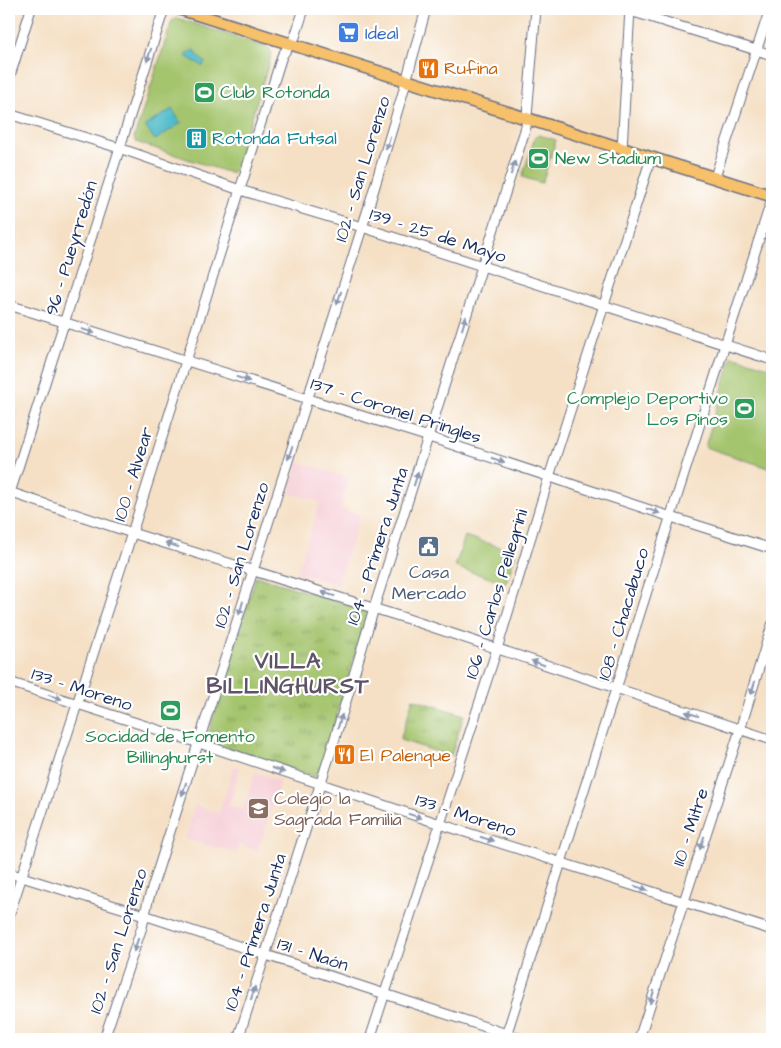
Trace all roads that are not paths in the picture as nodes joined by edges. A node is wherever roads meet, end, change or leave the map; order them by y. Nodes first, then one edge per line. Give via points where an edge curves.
1 (31, 9) edge
2 (164, 9) edge
3 (180, 9) edge
4 (304, 9) edge
5 (426, 9) edge
6 (536, 9) edge
7 (628, 9) edge
8 (770, 9) edge
9 (204, 12) edge
10 (291, 44) junction
11 (756, 50) junction
12 (772, 55) edge
13 (9, 79) edge
14 (406, 80) junction
15 (9, 114) edge
16 (528, 120) junction
17 (119, 148) junction
18 (622, 149) junction
19 (650, 158) junction
20 (715, 178) junction
21 (240, 190) junction
22 (772, 197) edge
23 (362, 227) junction
24 (481, 266) junction
25 (9, 305) edge
26 (603, 305) junction
27 (64, 323) junction
28 (725, 344) junction
29 (772, 360) edge
30 (186, 361) junction
31 (307, 399) junction
32 (429, 437) junction
33 (549, 477) junction
34 (9, 494) edge
35 (671, 518) junction
36 (132, 533) junction
37 (772, 549) edge
38 (253, 570) junction
39 (374, 608) junction
40 (772, 625) edge
41 (497, 649) junction
42 (9, 682) edge
43 (617, 690) junction
44 (77, 704) junction
45 (740, 730) junction
46 (772, 740) edge
47 (199, 743) junction
48 (319, 784) junction
49 (440, 824) junction
50 (562, 863) junction
51 (9, 873) edge
52 (21, 877) junction
53 (683, 901) junction
54 (144, 915) junction
55 (9, 916) edge
56 (772, 930) edge
57 (265, 956) junction
58 (384, 994) junction
59 (506, 1037) edge
60 (104, 1039) edge
61 (238, 1039) edge
62 (370, 1039) edge
63 (522, 1039) edge
64 (639, 1039) edge

1 - 13 street
2 -> 17 street, 96 - Pueyrredón
3 - 9 main road
4 - 10 street, 100 - Alvear
5 - 14 street, 102 - San Lorenzo
6 - 16 street, 104 - Primera Junta
7 - 11 street
7 - 18 street
8 - 11 street
9 - 10 main road
10 - 14 main road
10 - 21 street, 100 - Alvear via 282,56
11 - 12 street
11 - 20 street
14 - 16 main road
14 -> 23 street, 102 - San Lorenzo
15 - 17 street, 139 - 25 de Mayo
16 - 18 main road
24 -> 16 street, 104 - Primera Junta
17 - 21 street, 139 - 25 de Mayo
17 - 27 street, 96 - Pueyrredón
18 - 19 main road
19 - 20 main road
19 - 26 street, 106 - Carlos Pellegrini
20 - 22 main road
21 - 23 street, 139 - 25 de Mayo
21 - 30 street, 100 - Alvear
22 - 28 street, 108 - Chacabuco
23 - 24 street, 139 - 25 de Mayo
23 -> 31 street, 102 - San Lorenzo
24 - 26 street, 139 - 25 de Mayo
32 -> 24 street, 104 - Primera Junta
25 - 27 street, 137 - Coronel Pringles
26 - 28 street, 139 - 25 de Mayo
26 - 33 street, 106 - Carlos Pellegrini
27 -> 30 street, 137 - Coronel Pringles
27 - 34 street, 96 - Pueyrredón
28 - 29 street, 139 - 25 de Mayo
28 - 35 street, 108 - Chacabuco
30 -> 31 street, 137 - Coronel Pringles
30 - 36 street, 100 - Alvear
31 - 32 street, 137 - Coronel Pringles
31 -> 38 street, 102 - San Lorenzo
32 -> 33 street, 137 - Coronel Pringles
39 -> 32 street, 104 - Primera Junta
33 -> 35 street, 137 - Coronel Pringles
33 - 41 street, 106 - Carlos Pellegrini
34 - 36 street
35 - 37 street, 137 - Coronel Pringles
35 - 43 street, 108 - Chacabuco
38 -> 36 street
36 - 44 street, 100 - Alvear
39 -> 38 street
38 -> 47 street, 102 - San Lorenzo
39 - 41 street
48 -> 39 street, 104 - Primera Junta
40 -> 45 street, 110 - Mitre
43 -> 41 street
41 - 49 street, 106 - Carlos Pellegrini
42 -> 44 street, 133 - Moreno
45 -> 43 street
43 - 50 street, 108 - Chacabuco
44 - 47 street, 133 - Moreno
44 - 52 street, 100 - Alvear
45 - 46 street
45 -> 53 street, 110 - Mitre
47 -> 48 street, 133 - Moreno
47 -> 54 street, 102 - San Lorenzo
48 -> 49 street, 133 - Moreno
48 - 57 street, 104 - Primera Junta
49 -> 50 street, 133 - Moreno
49 - 58 street, 106 - Carlos Pellegrini
50 -> 53 street, 133 - Moreno
50 - 59 street, 108 - Chacabuco
51 - 52 street, 131 - Naón
52 - 54 street, 131 - Naón
52 - 55 street, 100 - Alvear
53 - 56 street, 133 - Moreno
53 -> 64 street, 110 - Mitre
54 - 57 street, 131 - Naón
54 -> 60 street, 102 - San Lorenzo
57 - 58 street, 131 - Naón
61 -> 57 street, 104 - Primera Junta
58 - 59 street, 131 - Naón
58 - 62 street, 106 - Carlos Pellegrini
59 - 63 street, 131 - Naón

